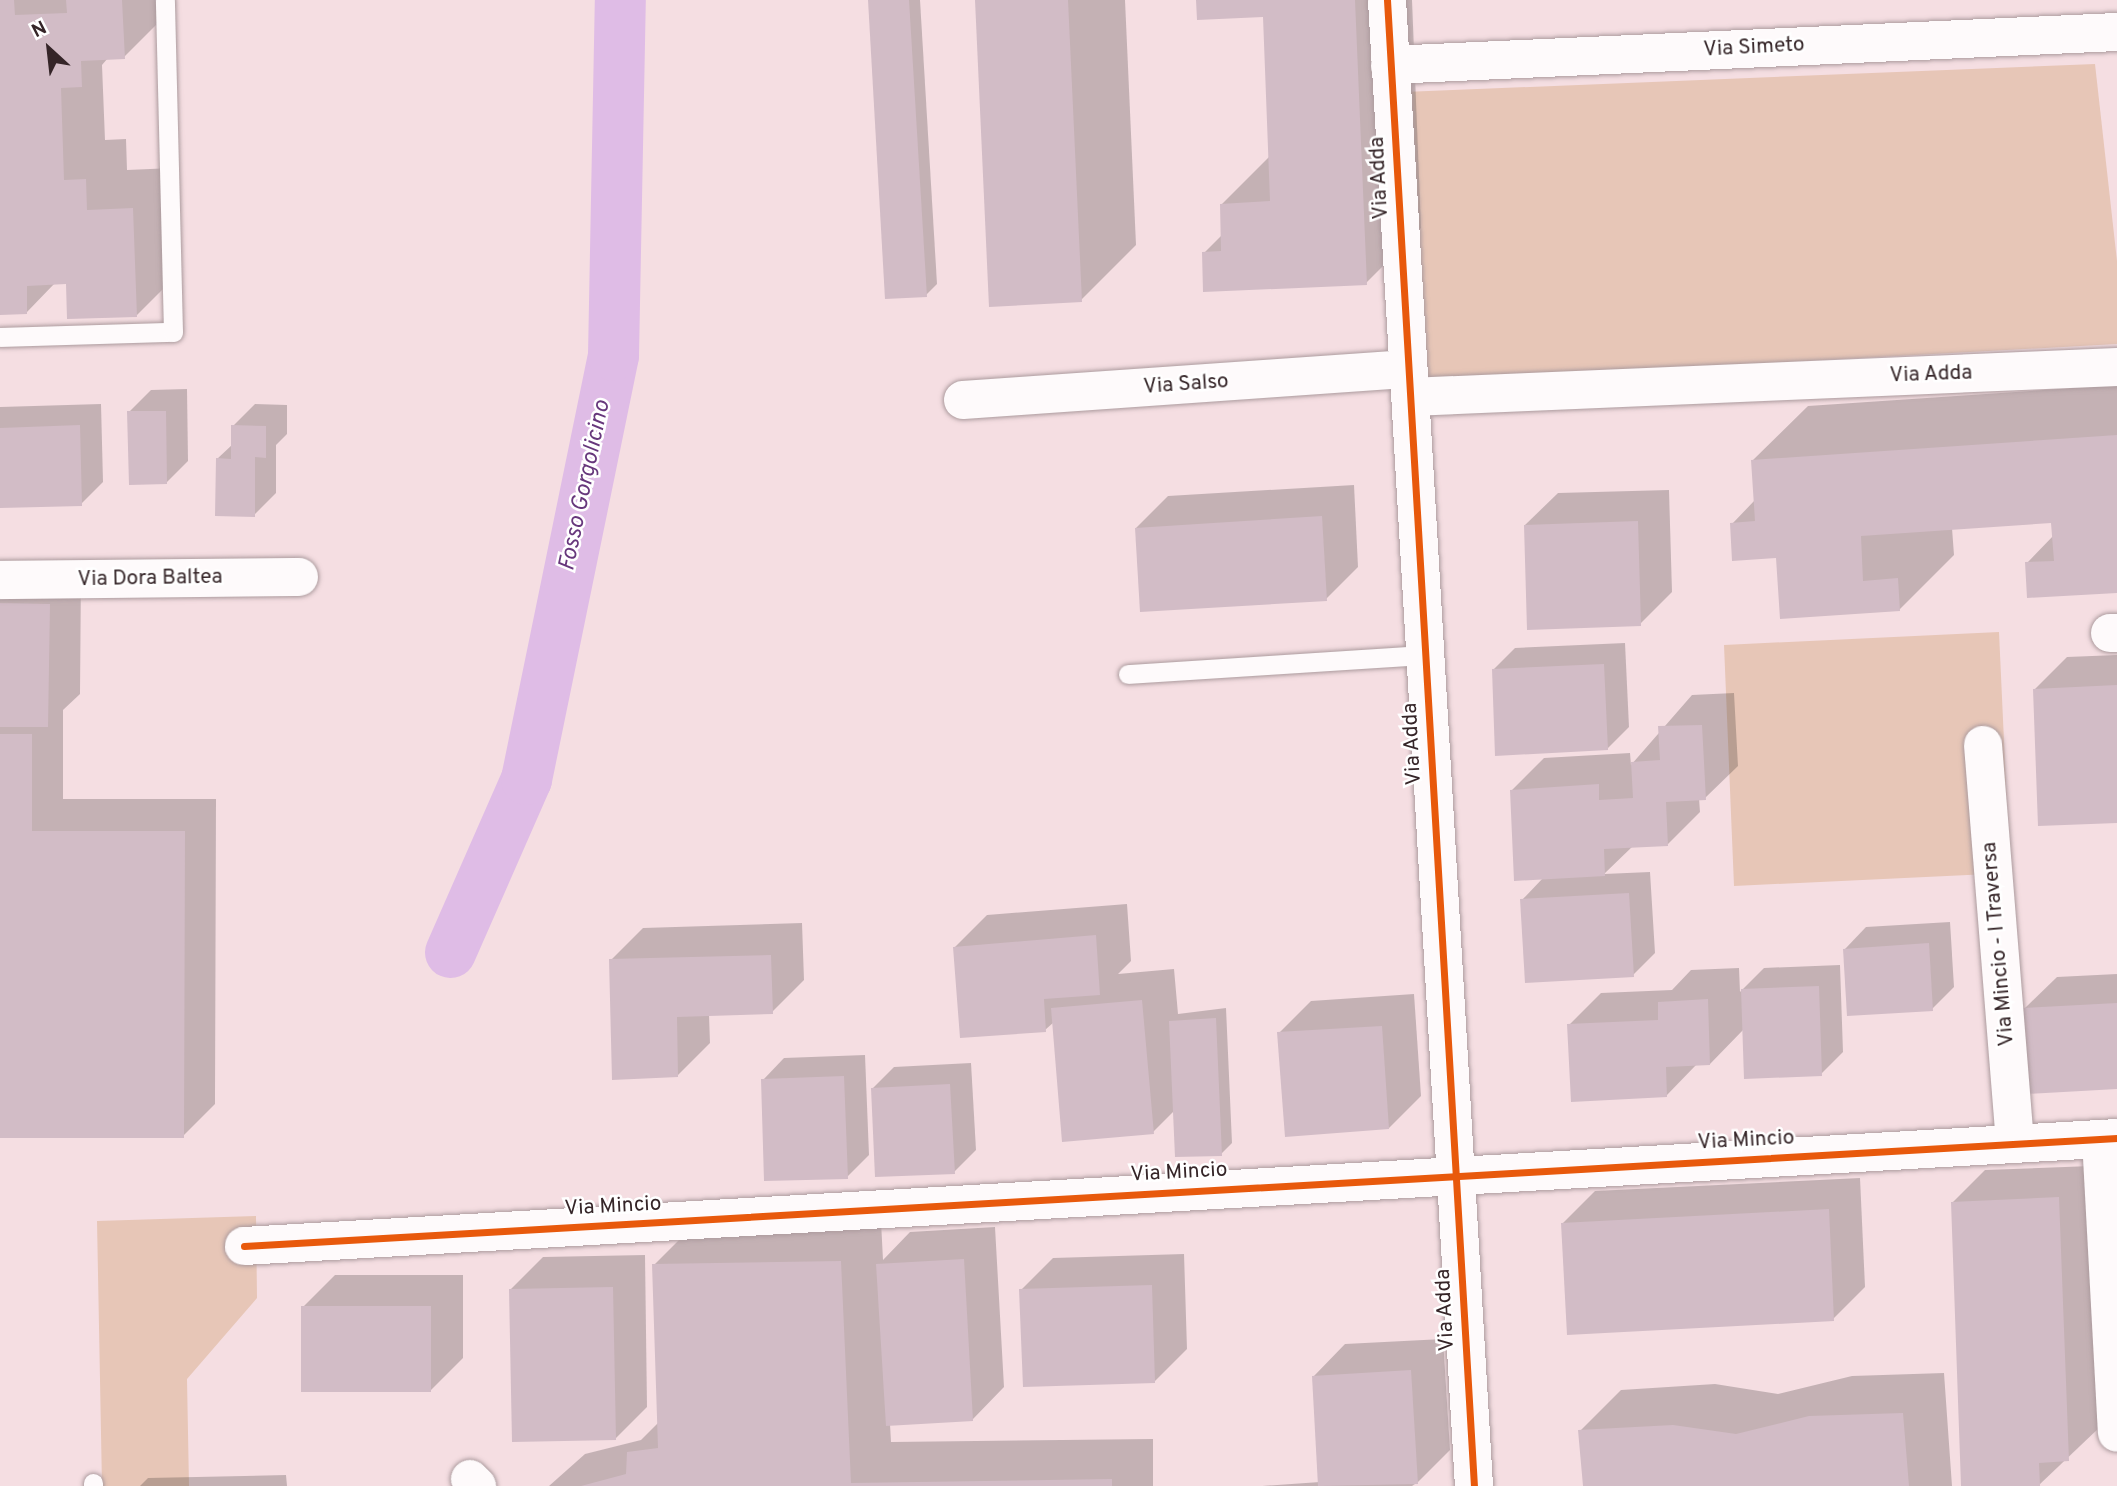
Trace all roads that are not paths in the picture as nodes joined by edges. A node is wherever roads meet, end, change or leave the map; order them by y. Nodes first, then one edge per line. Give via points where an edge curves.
1 (165, 0) edge
2 (1387, 0) edge
3 (2117, 32) edge
4 (1391, 65) junction
5 (0, 337) edge
6 (2117, 367) edge
7 (1409, 383) junction
8 (963, 400) dead end
9 (299, 577) dead end
10 (0, 580) edge
11 (1425, 655) junction
12 (1128, 674) dead end
13 (1983, 745) dead end
14 (2109, 1138) edge
15 (2015, 1143) junction
16 (1455, 1175) junction
17 (244, 1246) dead end
18 (2117, 1433) edge
19 (1474, 1486) edge

1 - 5 lane via 173,332
2 - 4 street, Via Adda
3 - 4 street, Via Simeto
4 - 7 street, Via Adda
6 - 7 street, Via Adda
7 - 8 street, Via Salso
7 - 11 street, Via Adda
9 - 10 street, Via Dora Baltea
11 - 12 lane
11 - 16 street, Via Adda
13 - 15 street, Via Mincio - I Traversa
14 - 15 street, Via Mincio
14 - 18 street
15 - 16 street, Via Mincio
16 - 17 street, Via Mincio
16 - 19 street, Via Adda

